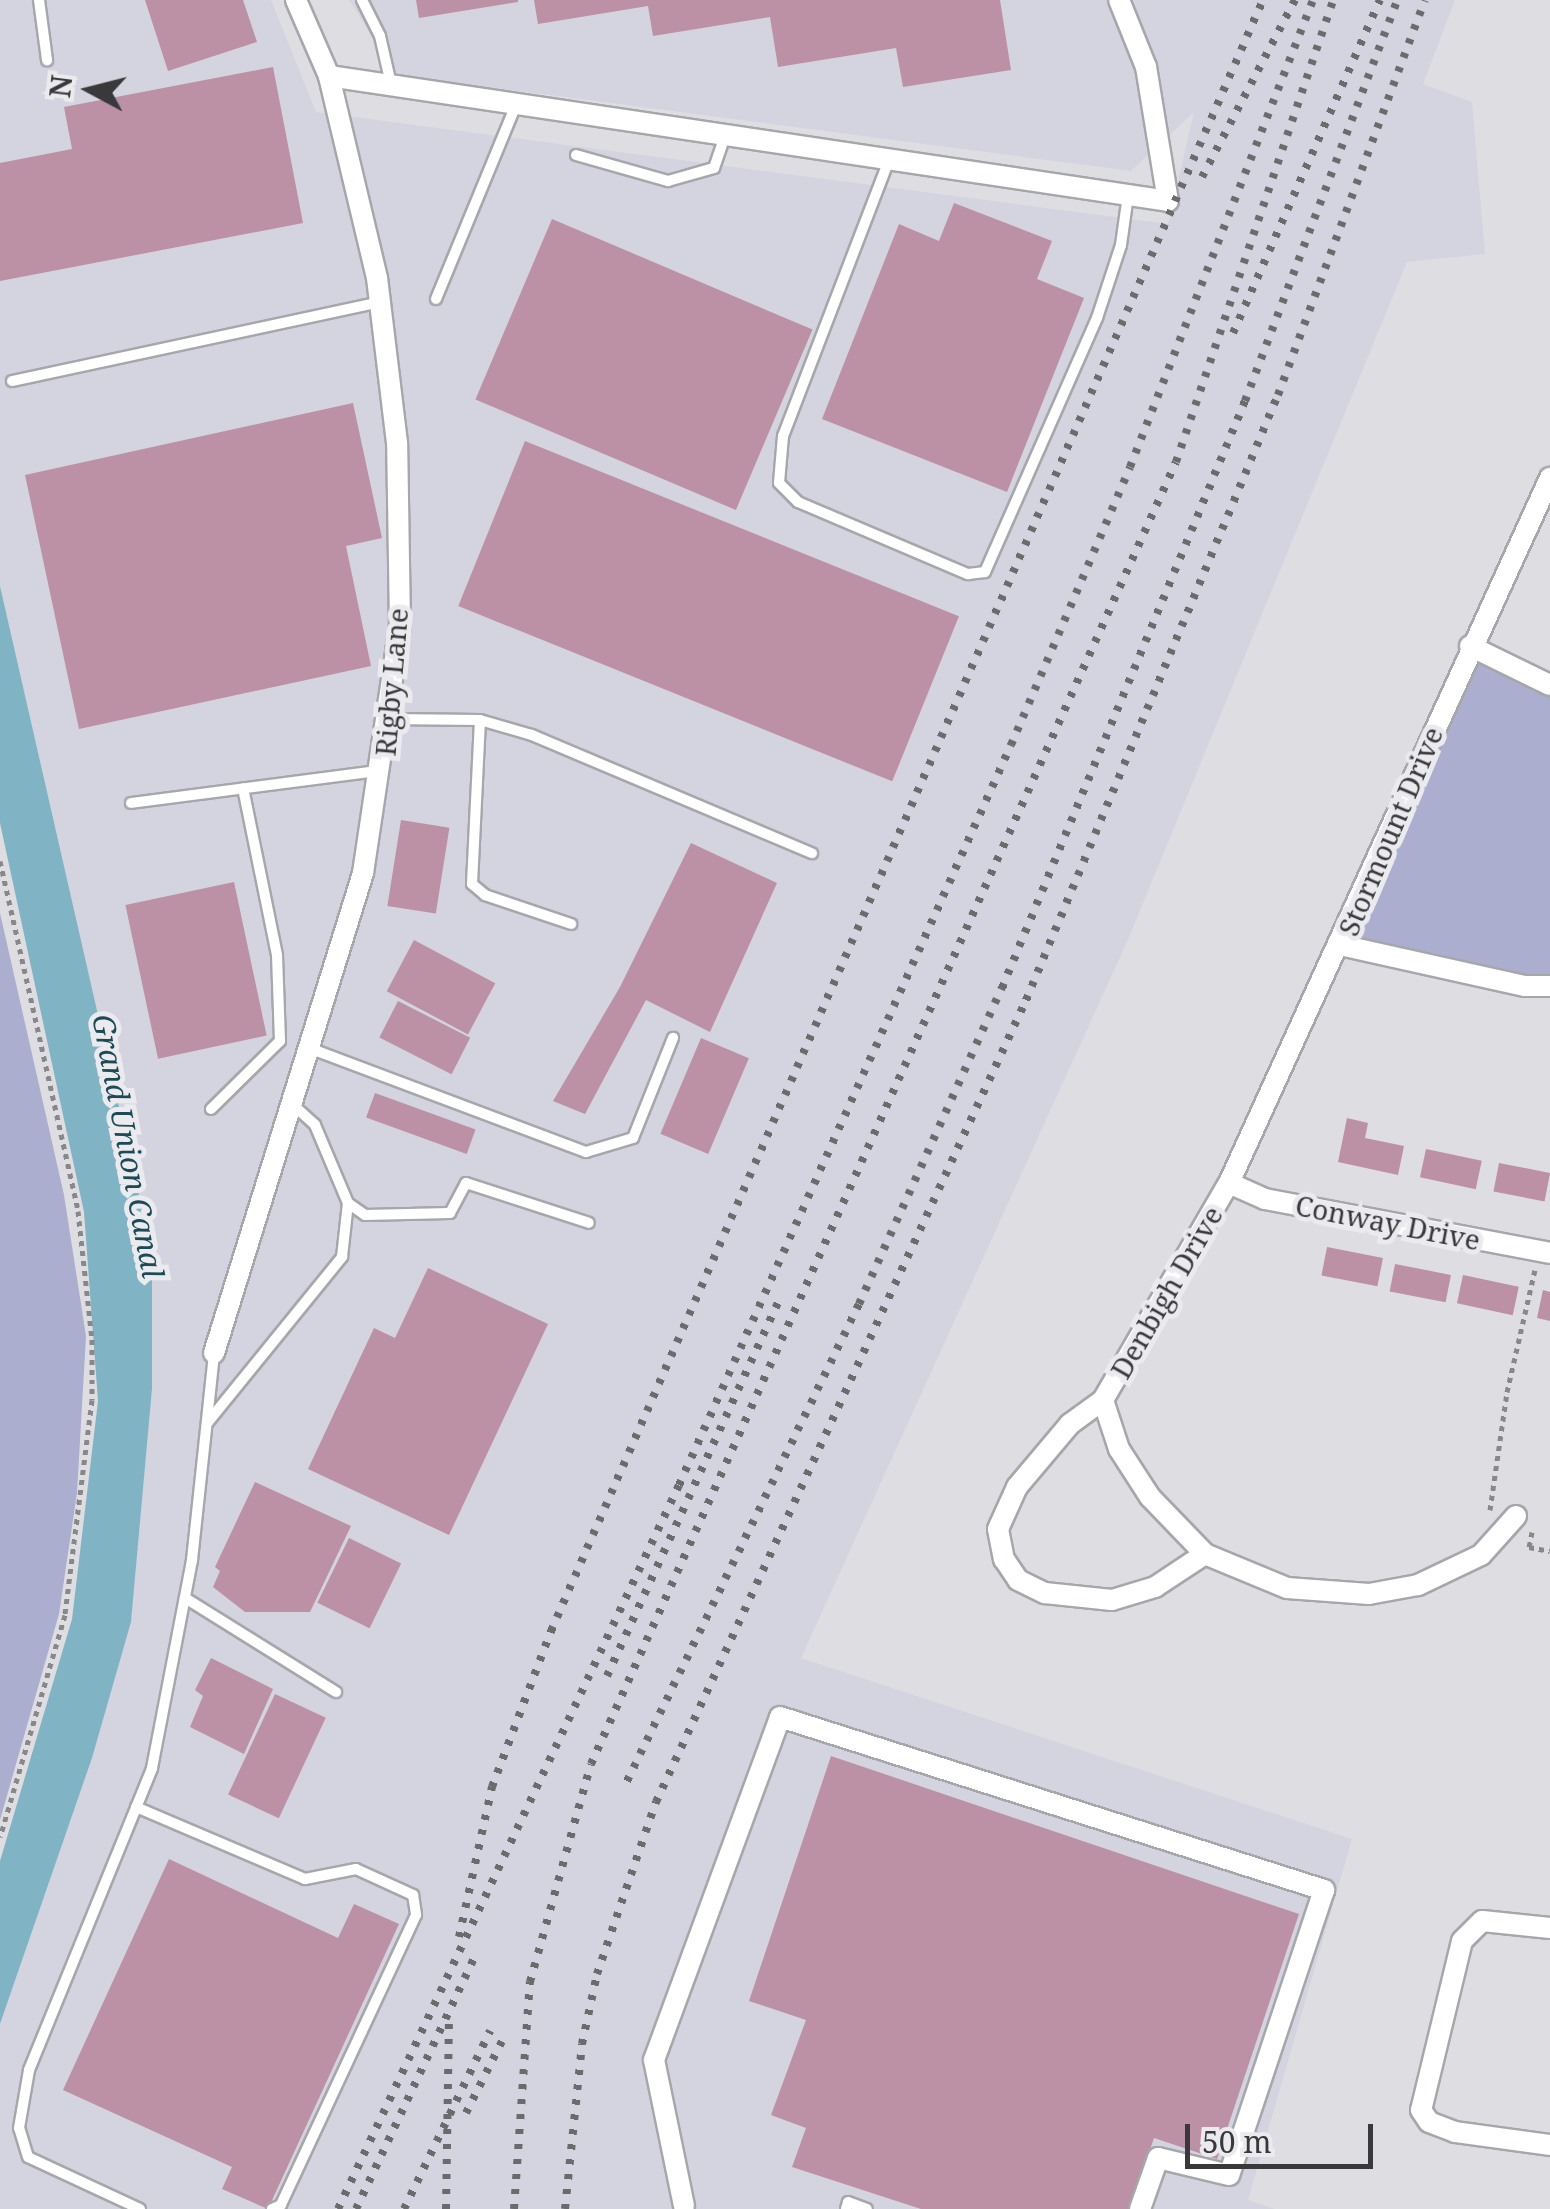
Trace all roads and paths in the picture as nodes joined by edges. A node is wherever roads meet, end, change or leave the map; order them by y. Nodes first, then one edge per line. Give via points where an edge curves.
1 (39, 0) edge
2 (296, 0) edge
3 (362, 0) edge
4 (1119, 0) edge
5 (48, 60) dead end
6 (329, 76) junction
7 (392, 85) junction
8 (517, 104) junction
9 (725, 135) junction
10 (576, 155) dead end
11 (890, 160) junction
12 (1128, 195) junction
13 (436, 299) dead end
14 (380, 302) junction
15 (12, 381) dead end
16 (1550, 478) edge
17 (1470, 646) junction
18 (1550, 685) edge
19 (388, 719) junction
20 (480, 720) junction
21 (383, 770) junction
22 (243, 788) junction
23 (131, 802) dead end
24 (812, 854) dead end
25 (0, 862) edge
26 (570, 924) dead end
27 (1340, 945) junction
28 (1550, 986) edge
29 (673, 1038) dead end
30 (309, 1048) junction
31 (292, 1104) junction
32 (211, 1109) dead end
33 (1229, 1183) junction
34 (348, 1202) junction
35 (589, 1222) dead end
36 (1545, 1252) edge
37 (214, 1353) joint
38 (1103, 1400) junction
39 (206, 1424) junction
40 (1516, 1516) junction
41 (1550, 1551) edge
42 (1205, 1554) junction
43 (185, 1598) junction
44 (336, 1692) dead end
45 (136, 1807) junction
46 (0, 1838) edge
47 (1550, 1928) edge
48 (1550, 2145) edge
49 (687, 2208) edge
50 (140, 2209) edge
51 (272, 2209) edge
52 (846, 2209) edge
53 (867, 2209) edge
54 (1140, 2209) edge

1 - 5 lane
2 - 6 street, Rigby Lane
3 - 7 lane
4 - 12 street via 1146,67 1168,201
6 - 7 street
6 - 14 street, Rigby Lane
7 - 8 street
8 - 9 street
8 - 13 lane
9 - 10 lane via 714,168 668,181
9 - 11 street
11 - 12 street
11 - 12 lane via 783,436 779,483 798,502 968,574 985,572 1097,318 1121,244
14 - 15 lane
14 - 19 street, Rigby Lane via 398,480 400,626
16 - 17 street, Stormount Drive
17 - 18 street
17 - 27 street, Stormount Drive
19 - 20 lane
19 - 21 street, Rigby Lane
20 - 24 lane via 532,735
20 - 26 lane via 472,884 485,895
21 - 22 lane
21 - 30 street, Rigby Lane via 363,873
22 - 23 lane
22 - 32 lane via 277,954 280,1040
25 - 46 path via 75,1193 92,1400 64,1615
27 - 28 street
27 - 33 street, Stormount Drive
29 - 30 lane via 633,1138 586,1152
30 - 31 street, Rigby Lane
31 - 34 lane via 315,1125
31 - 37 street, Rigby Lane
33 - 36 street, Conway Drive via 1265,1199
33 - 38 street, Denbigh Drive
34 - 35 lane via 366,1215 450,1214 466,1183
34 - 39 lane via 342,1257
36 - 40 path via 1490,1511
37 - 39 lane
38 - 42 street, Denbigh Drive via 1119,1449 1150,1497
38 - 42 street, Denbigh Drive via 1070,1424 1017,1487 998,1529 1004,1559 1018,1580 1045,1593 1112,1600 1155,1587
39 - 43 lane
40 - 41 path via 1532,1532 1529,1547
40 - 42 street, Denbigh Drive via 1481,1555 1418,1585 1369,1594 1286,1588
43 - 44 lane
43 - 45 lane via 168,1704
45 - 50 lane via 28,2070 18,2128 28,2157
45 - 51 lane via 305,1879 356,1869 413,1896 416,1915 281,2206
47 - 48 street via 1482,1921 1462,1941 1421,2110 1429,2122 1455,2132
49 - 54 street via 654,2060 780,1717 1324,1890 1229,2175 1158,2158
52 - 53 lane via 848,2202

